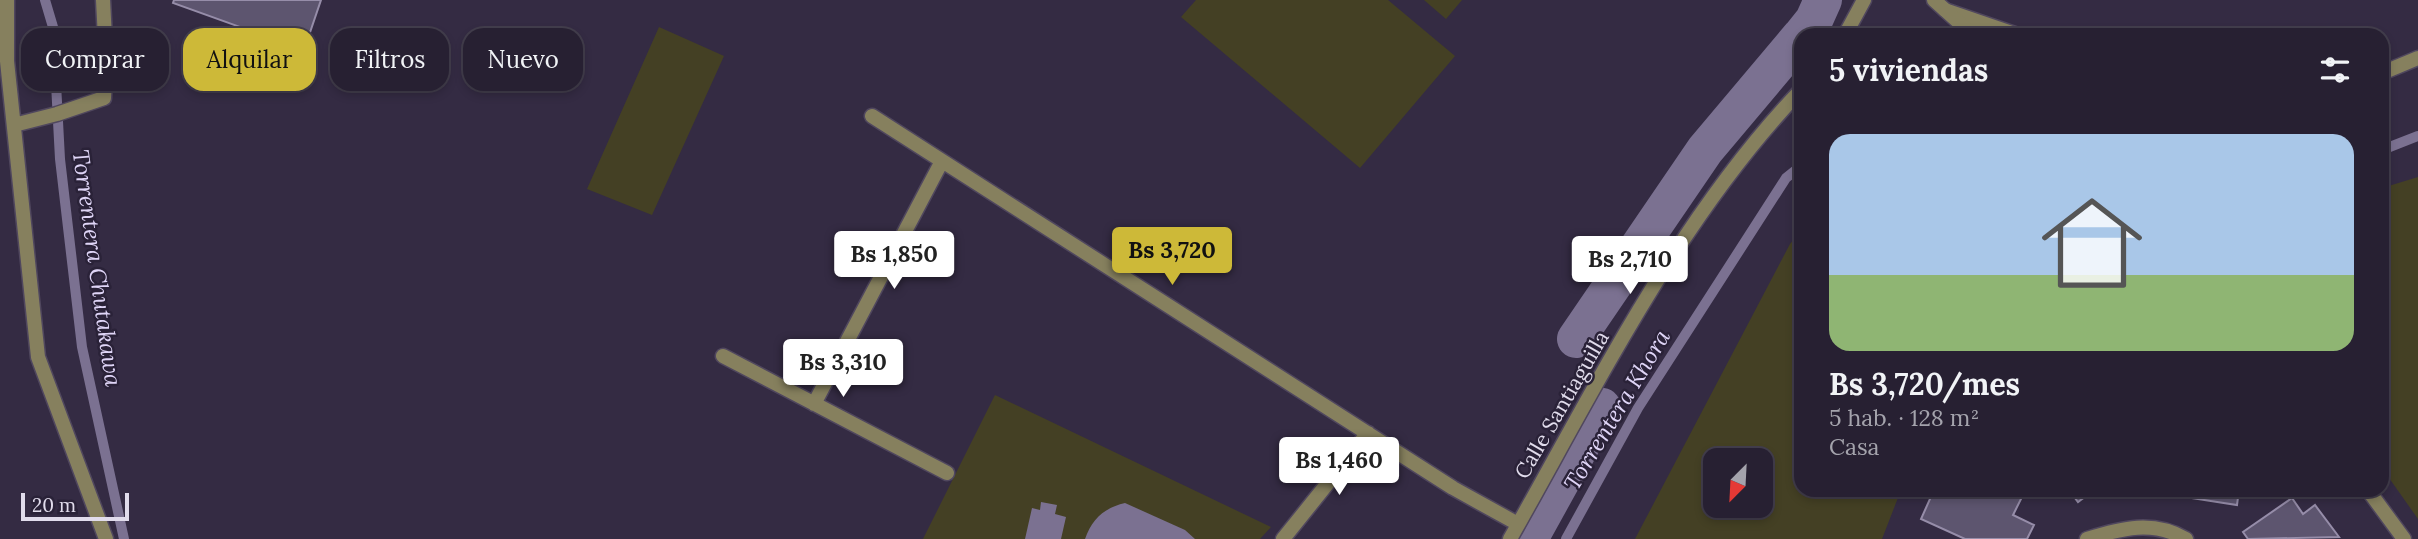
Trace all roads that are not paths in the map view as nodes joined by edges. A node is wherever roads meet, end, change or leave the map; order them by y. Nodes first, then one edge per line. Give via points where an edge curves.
1 (7, 0) edge
2 (103, 0) edge
3 (1864, 0) edge
4 (1939, 5) edge
5 (1849, 28) edge
6 (1965, 28) edge
7 (2000, 28) edge
8 (2418, 58) edge
9 (4, 62) edge
10 (2389, 70) edge
11 (1794, 97) edge
12 (872, 116) dead end
13 (14, 125) junction
14 (942, 161) junction
15 (723, 356) dead end
16 (814, 404) junction
17 (1368, 433) junction
18 (947, 473) dead end
19 (2373, 497) edge
20 (1518, 524) junction
21 (106, 539) edge
22 (1283, 539) edge
23 (1510, 539) edge
24 (2087, 539) edge
25 (2186, 539) edge
26 (2404, 539) edge

1 - 9 street
2 - 13 street via 104,97
3 - 5 street
4 - 6 street
4 - 7 street
8 - 10 street
9 - 13 street
11 - 20 street, Calle Santiaguilla via 1766,126 1687,235
12 - 14 street
13 - 21 street via 38,357
14 - 16 street
14 - 17 street
15 - 16 street
16 - 18 street
17 - 20 street
17 - 22 street
19 - 26 street
20 - 23 street, Calle Santiaguilla
24 - 25 street via 2156,526

